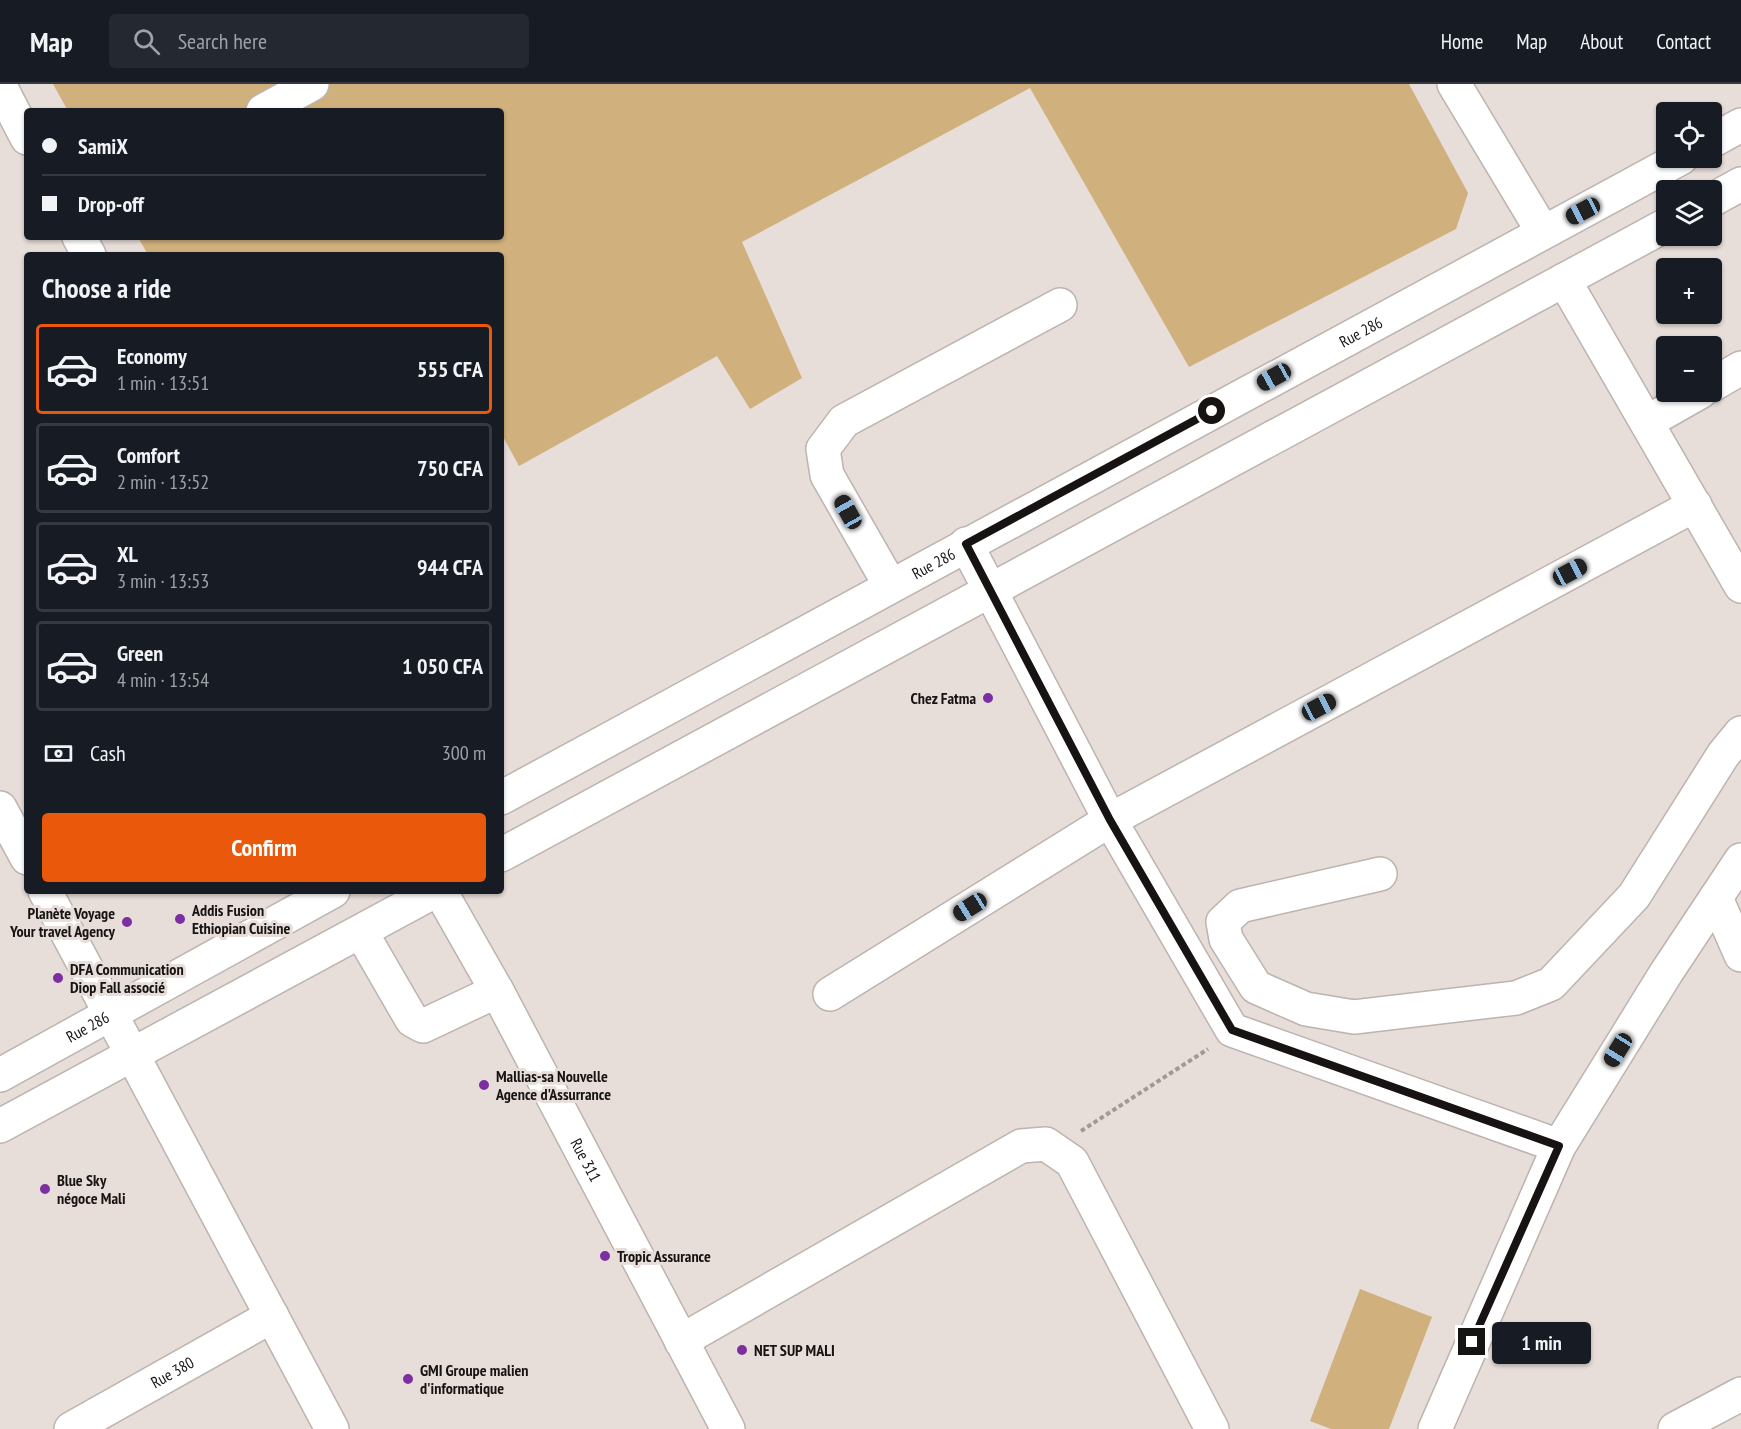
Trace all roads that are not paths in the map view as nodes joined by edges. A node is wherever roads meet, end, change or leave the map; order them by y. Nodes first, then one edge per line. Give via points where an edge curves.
1 (312, 84) edge
2 (1454, 84) edge
3 (1461, 84) edge
4 (0, 86) edge
5 (268, 108) edge
6 (1741, 125) edge
7 (24, 132) edge
8 (1722, 135) edge
9 (1662, 168) edge
10 (1741, 184) edge
11 (1722, 194) edge
12 (1656, 230) edge
13 (1544, 232) junction
14 (1564, 280) junction
15 (1060, 305) dead end
16 (1741, 368) edge
17 (1722, 379) edge
18 (1682, 402) edge
19 (1647, 422) junction
20 (1695, 505) junction
21 (966, 544) junction
22 (890, 585) junction
23 (1741, 586) edge
24 (990, 589) junction
25 (1741, 733) edge
26 (504, 796) edge
27 (0, 808) edge
28 (1110, 820) junction
29 (24, 852) edge
30 (504, 853) edge
31 (1741, 860) edge
32 (1380, 874) dead end
33 (47, 894) edge
34 (328, 894) edge
35 (430, 894) edge
36 (442, 894) edge
37 (1716, 898) junction
38 (361, 932) junction
39 (1741, 955) edge
40 (497, 991) junction
41 (830, 994) dead end
42 (111, 1014) junction
43 (133, 1055) junction
44 (0, 1075) edge
45 (0, 1126) edge
46 (1559, 1146) junction
47 (272, 1316) junction
48 (681, 1341) junction
49 (1741, 1394) edge
50 (71, 1429) edge
51 (332, 1429) edge
52 (728, 1429) edge
53 (1212, 1429) edge
54 (1435, 1429) edge
55 (1675, 1429) edge

1 - 5 street
2 - 13 street
3 - 13 street
4 - 7 street
6 - 8 street
9 - 13 street, Rue 286
10 - 11 street
12 - 14 street
13 - 21 street, Rue 286
14 - 19 street
14 - 24 street
15 - 22 street via 844,421 823,449 827,475
16 - 17 street
18 - 19 street
19 - 20 street
20 - 23 street
20 - 28 street
21 - 22 street, Rue 286
21 - 24 street
22 - 26 street, Rue 286
24 - 28 street
24 - 30 street
25 - 32 street via 1723,755 1634,897 1551,984 1516,998 1354,1017 1306,1009 1256,987 1226,939 1223,922 1240,906
27 - 29 street
28 - 41 street
28 - 46 street via 1232,1030
31 - 37 street
33 - 42 street
34 - 42 street, Rue 286
35 - 38 street
36 - 40 street, Rue 311
37 - 39 street
37 - 46 street
38 - 40 street via 412,1020 423,1026
38 - 43 street
40 - 48 street, Rue 311
42 - 43 street
42 - 44 street, Rue 286
43 - 45 street
43 - 47 street
46 - 54 street
47 - 50 street, Rue 380
47 - 51 street
48 - 52 street, Rue 311
48 - 53 street via 1021,1146 1047,1144 1072,1162
49 - 55 street

